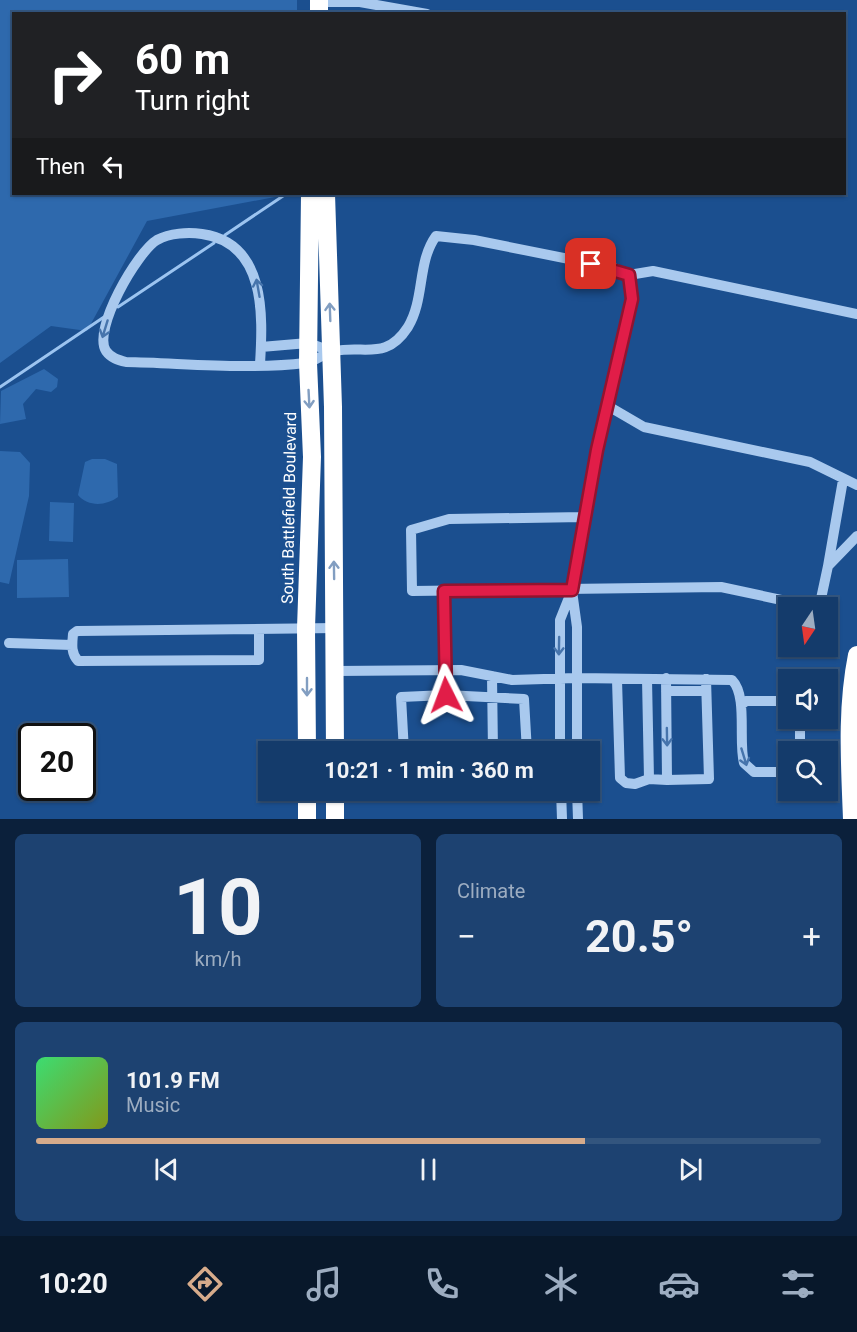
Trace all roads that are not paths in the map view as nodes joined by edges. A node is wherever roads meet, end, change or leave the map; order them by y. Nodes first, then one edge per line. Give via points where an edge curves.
1 (319, 5) edge
2 (416, 12) edge
3 (310, 195) edge
4 (326, 195) edge
5 (629, 275) junction
6 (857, 314) edge
7 (308, 343) junction
8 (261, 347) junction
9 (331, 351) junction
10 (308, 363) junction
11 (260, 364) junction
12 (608, 406) junction
13 (843, 480) junction
14 (857, 485) edge
15 (584, 518) junction
16 (857, 537) edge
17 (828, 566) junction
18 (572, 590) junction
19 (444, 591) junction
20 (306, 628) junction
21 (336, 628) junction
22 (260, 630) junction
23 (9, 643) dead end
24 (72, 645) junction
25 (857, 656) edge
26 (445, 669) junction
27 (335, 671) junction
28 (492, 676) junction
29 (576, 678) junction
30 (666, 678) junction
31 (558, 679) junction
32 (647, 679) junction
33 (706, 679) junction
34 (617, 680) junction
35 (666, 691) junction
36 (706, 691) junction
37 (446, 695) junction
38 (492, 696) junction
39 (778, 701) edge
40 (741, 705) junction
41 (307, 741) edge
42 (335, 741) edge
43 (403, 741) edge
44 (493, 741) edge
45 (526, 741) edge
46 (560, 741) edge
47 (577, 741) edge
48 (778, 772) edge
49 (649, 779) junction
50 (667, 780) junction
51 (307, 801) edge
52 (335, 801) edge
53 (561, 801) edge
54 (578, 801) edge
55 (307, 819) edge
56 (335, 819) edge
57 (562, 819) edge
58 (578, 819) edge
59 (852, 819) edge

1 - 2 lane via 360,2
3 - 7 highway, South Battlefield Boulevard
9 -> 4 highway
5 - 6 lane via 653,271
5 - 9 lane via 614,268 436,236 428,248 417,309 407,328 390,346 381,349
5 - 12 lane via 632,299
7 - 8 lane
7 - 9 lane
7 - 10 highway, South Battlefield Boulevard
8 - 11 lane
8 -> 11 lane via 254,272 235,247 195,233 158,240 142,253 128,275 102,339 106,351 126,362
9 - 10 lane
21 -> 9 highway
10 - 11 lane
10 -> 20 highway, South Battlefield Boulevard via 312,457
12 - 13 lane via 644,427 810,462
12 - 15 lane
13 - 14 lane
13 - 17 lane
15 - 18 lane
15 - 19 lane via 449,519 411,530 412,591
16 - 17 lane
17 - 18 lane via 819,608 721,587
18 - 19 lane
18 - 29 lane via 578,627
18 -> 31 lane via 560,620
19 - 26 lane
20 - 21 lane
20 - 22 lane
20 -> 41 highway, South Battlefield Boulevard
21 - 27 highway
22 - 24 lane via 77,631
22 - 24 lane via 259,660 78,661
23 - 24 lane
25 - 59 highway via 849,713
26 - 27 lane
26 - 28 lane
26 - 37 lane
27 - 42 highway
28 - 31 lane via 512,680
28 - 38 lane
29 - 31 lane
29 - 34 lane
29 - 47 lane
30 - 32 lane
30 - 33 lane
30 - 35 lane
31 - 46 lane
32 - 34 lane
32 - 49 lane
33 - 36 lane
33 - 40 lane via 732,680 737,685
34 - 49 lane via 620,778 635,784
35 - 36 lane
35 -> 50 lane
36 - 50 lane via 709,779
37 - 38 lane
37 - 43 lane via 401,697
38 - 44 lane
38 - 45 lane via 524,699
39 - 40 lane via 746,701
40 -> 48 lane via 744,763 754,772
49 - 50 lane
51 - 55 highway
52 - 56 highway
53 - 57 lane
54 - 58 lane

